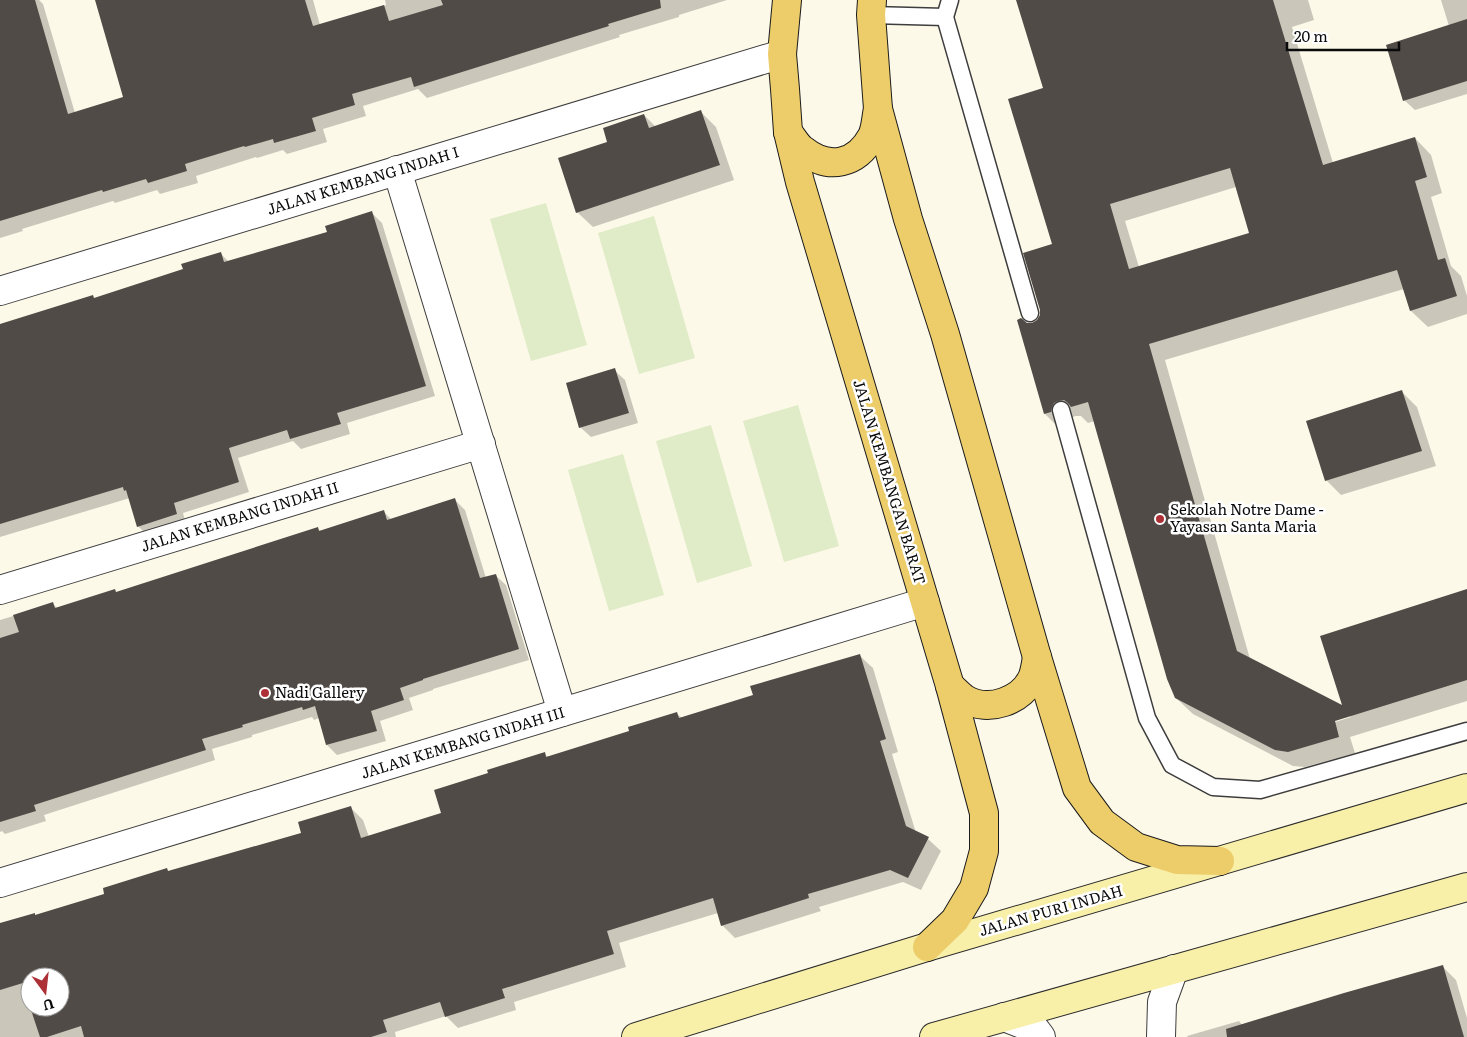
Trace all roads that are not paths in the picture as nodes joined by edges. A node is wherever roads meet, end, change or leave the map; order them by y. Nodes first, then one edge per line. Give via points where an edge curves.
1 (788, 0) edge
2 (950, 0) edge
3 (872, 7) edge
4 (945, 17) junction
5 (782, 54) junction
6 (878, 109) junction
7 (788, 132) junction
8 (397, 170) junction
9 (0, 291) edge
10 (1030, 313) dead end
11 (1061, 410) dead end
12 (481, 444) junction
13 (0, 590) edge
14 (925, 602) junction
15 (1037, 657) junction
16 (950, 686) junction
17 (562, 712) junction
18 (1467, 731) edge
19 (1467, 788) edge
20 (1220, 861) junction
21 (0, 883) edge
22 (1467, 887) edge
23 (927, 947) junction
24 (1174, 969) junction
25 (1004, 1017) junction
26 (636, 1037) edge
27 (934, 1037) edge
28 (1041, 1037) edge
29 (1161, 1037) edge

1 - 5 main road, JALAN KEMBANGAN BARAT
2 - 4 lane
3 - 4 lane
3 - 6 main road
4 - 10 lane
5 - 7 main road, JALAN KEMBANGAN BARAT
5 - 8 street, JALAN KEMBANG INDAH I
6 - 7 main road via 873,134 862,151 845,162 822,161 802,150
6 - 15 main road via 908,219 946,334
7 - 14 main road, JALAN KEMBANGAN BARAT via 815,235
8 - 9 street, JALAN KEMBANG INDAH I
8 - 12 street
11 - 18 lane via 1147,718 1172,765 1213,787 1260,790
12 - 13 street, JALAN KEMBANG INDAH II
12 - 17 street
14 - 16 main road, JALAN KEMBANGAN BARAT
14 - 17 street, JALAN KEMBANG INDAH III
15 - 16 main road via 1032,678 1020,694 1003,703 984,705 965,699
15 - 20 main road via 1077,788 1102,822 1136,847 1177,860
16 - 23 main road, JALAN KEMBANGAN BARAT via 984,813 984,851 974,888 955,920
17 - 21 street, JALAN KEMBANG INDAH III
19 - 20 main road, JALAN PURI INDAH
20 - 23 main road, JALAN PURI INDAH
22 - 24 main road
23 - 26 main road, JALAN PURI INDAH
24 - 25 main road
24 - 29 street via 1162,1002
25 - 27 main road
25 - 28 street via 1035,1029

